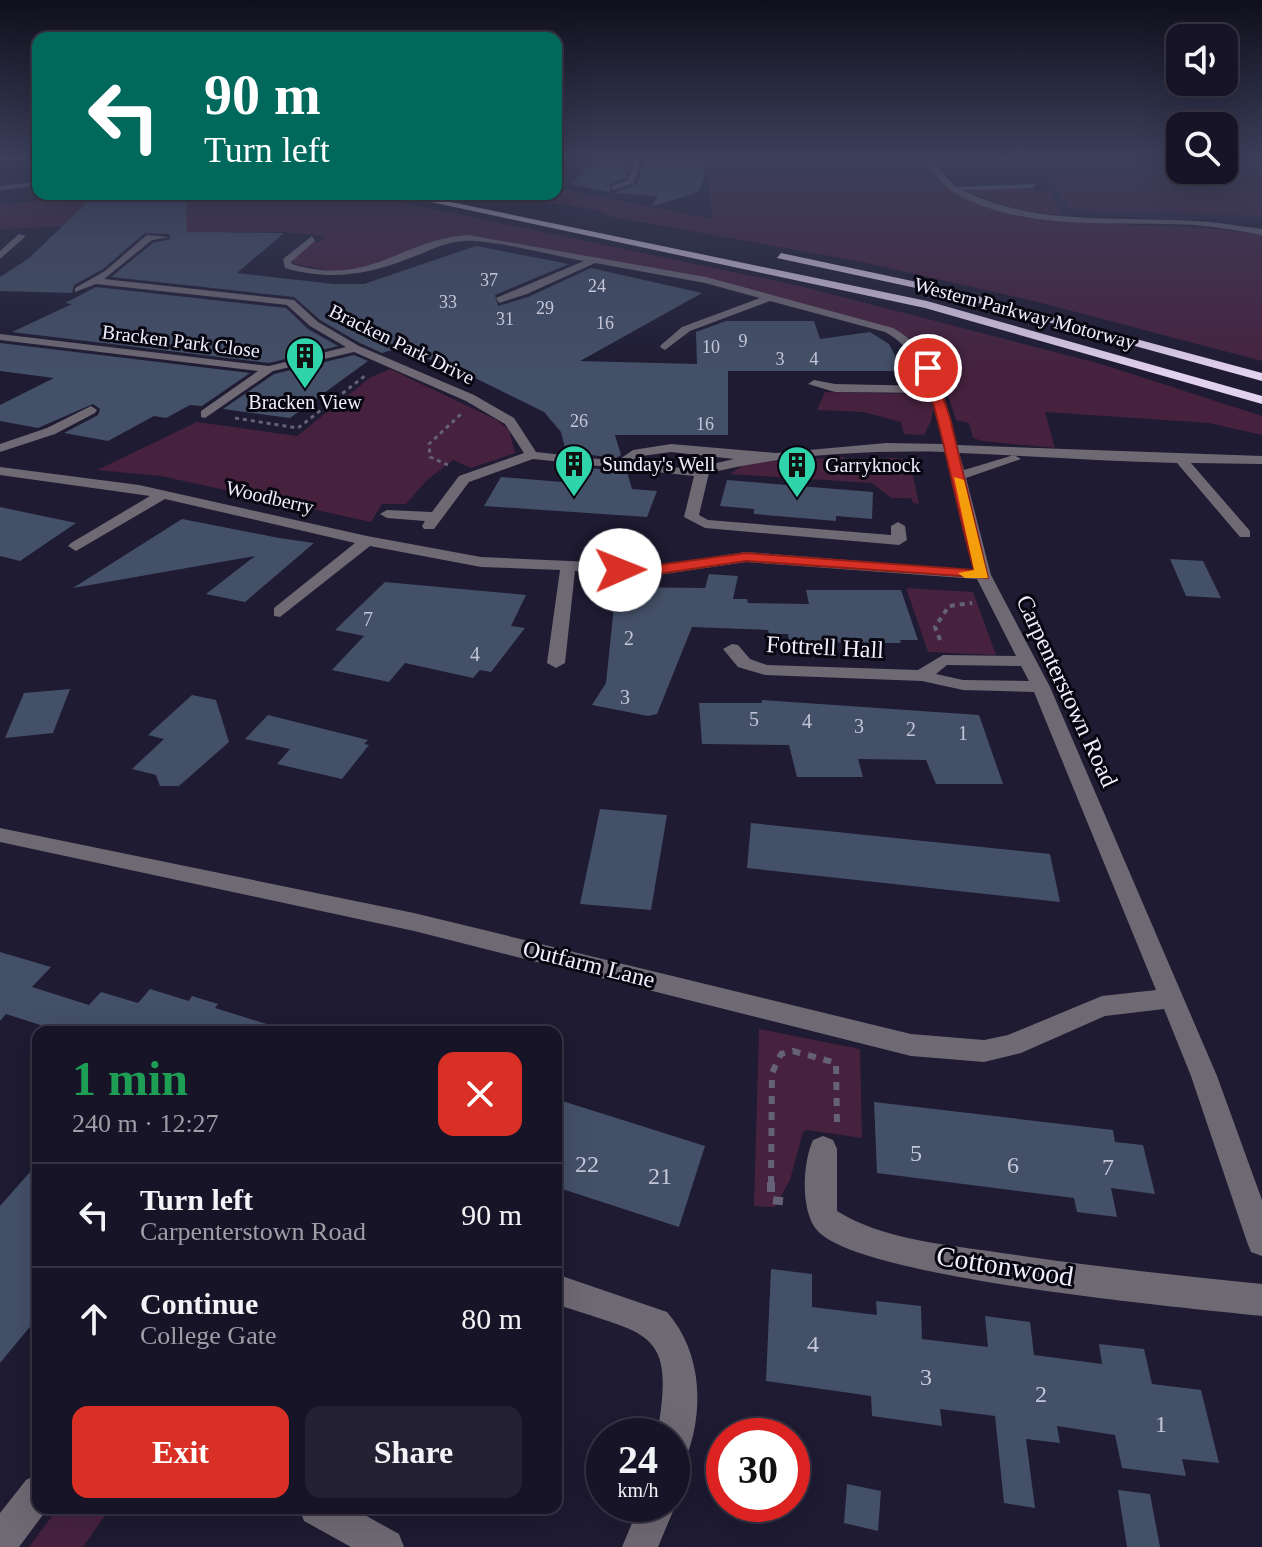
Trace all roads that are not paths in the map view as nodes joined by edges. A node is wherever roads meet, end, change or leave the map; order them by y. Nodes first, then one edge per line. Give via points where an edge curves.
1 (571, 230) edge
2 (22, 236) dead end
3 (165, 237) dead end
4 (312, 239) dead end
5 (770, 254) dead end
6 (0, 256) edge
7 (592, 261) junction
8 (96, 281) junction
9 (78, 290) dead end
10 (773, 296) junction
11 (499, 300) dead end
12 (1, 332) edge
13 (665, 347) dead end
14 (355, 348) junction
15 (269, 369) junction
16 (1262, 377) edge
17 (814, 384) dead end
18 (937, 390) junction
19 (1262, 400) edge
20 (91, 410) dead end
21 (205, 414) dead end
22 (0, 439) edge
23 (17, 442) junction
24 (0, 448) edge
25 (951, 448) junction
26 (532, 455) junction
27 (1062, 455) junction
28 (758, 457) junction
29 (1262, 460) edge
30 (1182, 461) junction
31 (628, 466) junction
32 (0, 471) edge
33 (702, 472) junction
34 (957, 476) junction
35 (163, 494) junction
36 (387, 514) dead end
37 (898, 526) dead end
38 (1245, 534) dead end
39 (367, 541) junction
40 (76, 546) dead end
41 (568, 567) junction
42 (983, 575) junction
43 (280, 612) dead end
44 (732, 649) dead end
45 (1027, 661) junction
46 (556, 663) dead end
47 (922, 676) junction
48 (1041, 687) junction
49 (0, 835) edge
50 (1171, 998) junction
51 (823, 1149) road end
52 (1262, 1242) edge
53 (562, 1291) edge
54 (1262, 1300) edge
55 (676, 1418) edge
56 (32, 1500) edge
57 (328, 1514) edge
58 (650, 1522) edge
59 (0, 1543) edge
60 (386, 1547) edge
61 (640, 1547) edge

1 - 19 highway, Western Parkway Motorway via 927,305
2 - 6 street
3 - 8 street via 150,237
4 - 7 street, Carpenterstown Road via 294,251 288,266 362,273 459,238
5 - 16 highway, Western Parkway Motorway via 970,296
7 - 10 street, Carpenterstown Road
7 - 11 street
8 - 9 street
8 - 14 street, Bracken Park Drive via 290,302 314,324
10 - 13 street via 686,329
10 - 18 street, Carpenterstown Road via 904,338 928,368
12 - 15 street, Bracken Park Close
14 - 15 street, Bracken Park Close
14 - 26 street, Bracken Park Drive via 510,421
15 - 21 street
17 - 18 street
18 - 25 street, Carpenterstown Road
20 - 23 street
22 - 23 street
23 - 24 street
25 - 27 street
25 - 28 street via 873,447
25 - 34 street, Carpenterstown Road
26 - 31 street
26 - 36 street via 458,483 432,522
27 - 30 street
27 - 34 street via 1015,459
28 - 31 street via 675,448 622,459
28 - 33 street
29 - 30 street
30 - 38 street
31 - 33 street
32 - 35 street, Woodberry
33 - 37 street via 691,517 705,524 899,540
34 - 42 street, Carpenterstown Road
35 - 39 street, Woodberry
35 - 40 street
39 - 41 street, Woodberry via 481,562
39 - 43 street
41 - 42 street, Woodberry via 658,570 746,557
41 - 46 street
42 - 45 street, Carpenterstown Road
44 - 47 street, Fottrell Hall via 744,663 765,670
45 - 47 street via 943,660
45 - 48 street, Carpenterstown Road
47 - 48 street, Fottrell Hall via 963,685
48 - 50 street, Carpenterstown Road
49 - 50 street, Outfarm Lane via 414,922 911,1045 984,1051 1012,1045 1083,1011
50 - 52 street, Carpenterstown Road
51 - 54 street, Cottonwood via 822,1213 853,1238 1017,1272
53 - 55 street via 656,1323 667,1333 682,1366
56 - 59 street
57 - 60 street
58 - 61 street

